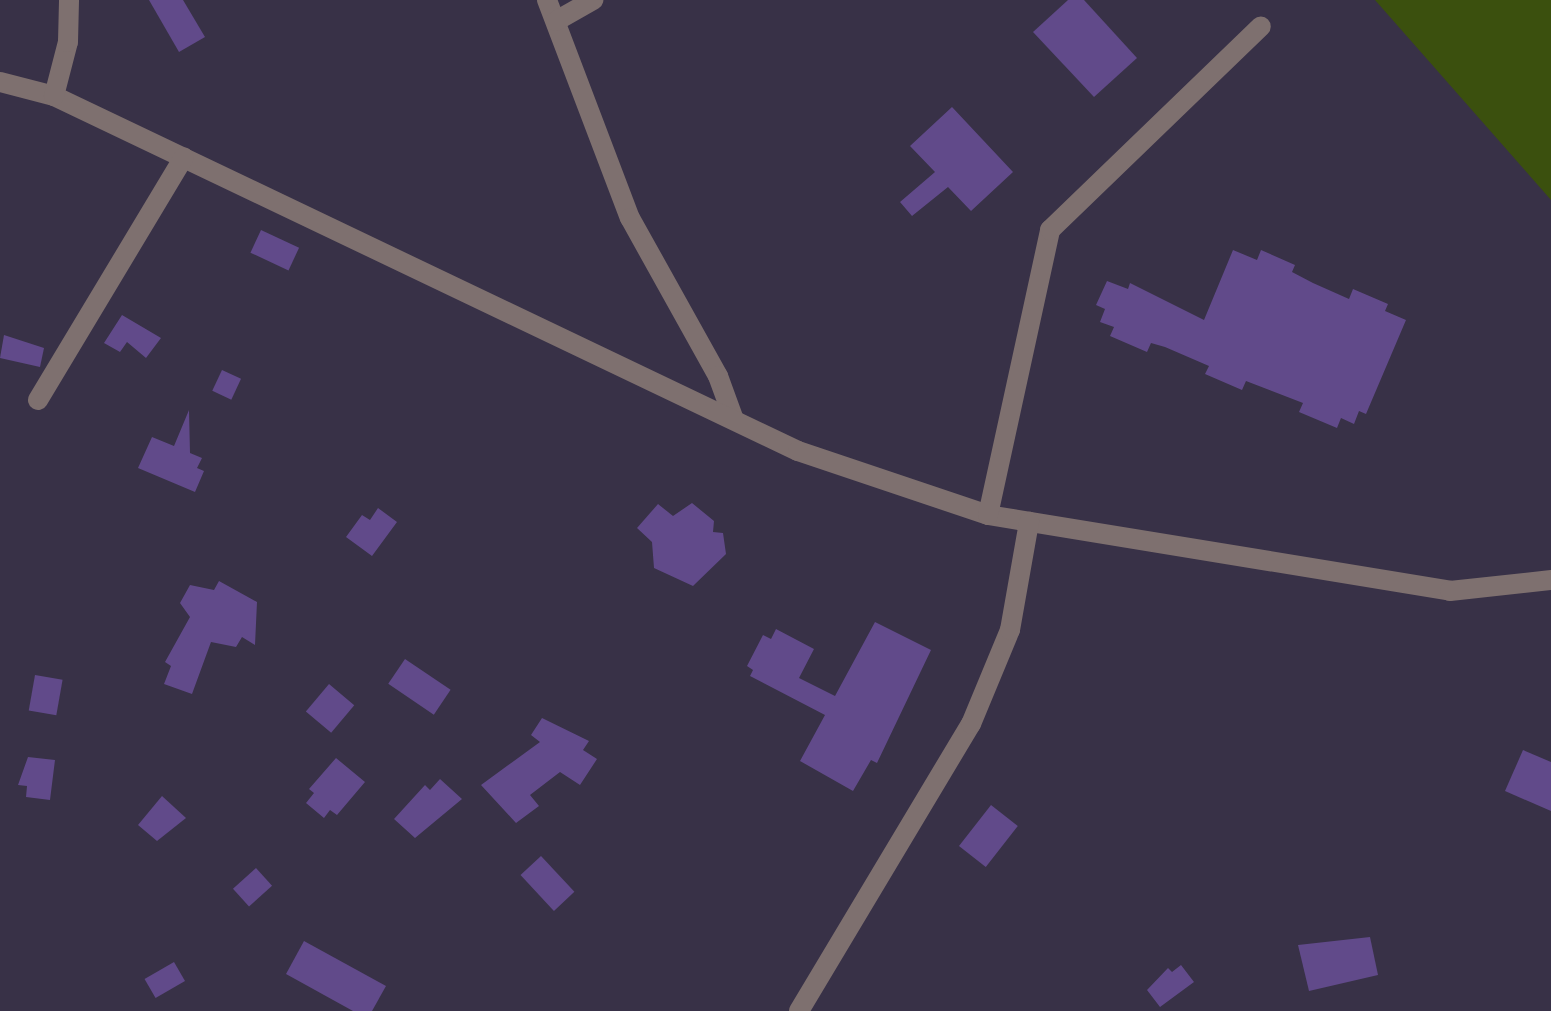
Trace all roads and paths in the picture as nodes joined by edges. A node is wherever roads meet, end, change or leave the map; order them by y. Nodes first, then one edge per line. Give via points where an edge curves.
1 (69, 0) edge
2 (547, 0) edge
3 (593, 0) edge
4 (556, 21) junction
5 (1261, 26) dead end
6 (0, 82) edge
7 (54, 96) junction
8 (184, 157) junction
9 (38, 400) dead end
10 (733, 417) junction
11 (988, 515) junction
12 (1029, 522) junction
13 (1551, 580) edge
14 (799, 1011) edge

1 - 7 street via 68,42
2 - 4 street
3 - 4 street
4 - 10 street via 630,218 718,376
5 - 11 street via 1050,230
6 - 7 street
7 - 8 street
8 - 9 street
8 - 10 street
10 - 11 street via 798,451
11 - 12 street
12 - 13 street via 1450,591
12 - 14 street via 1010,630 971,724

